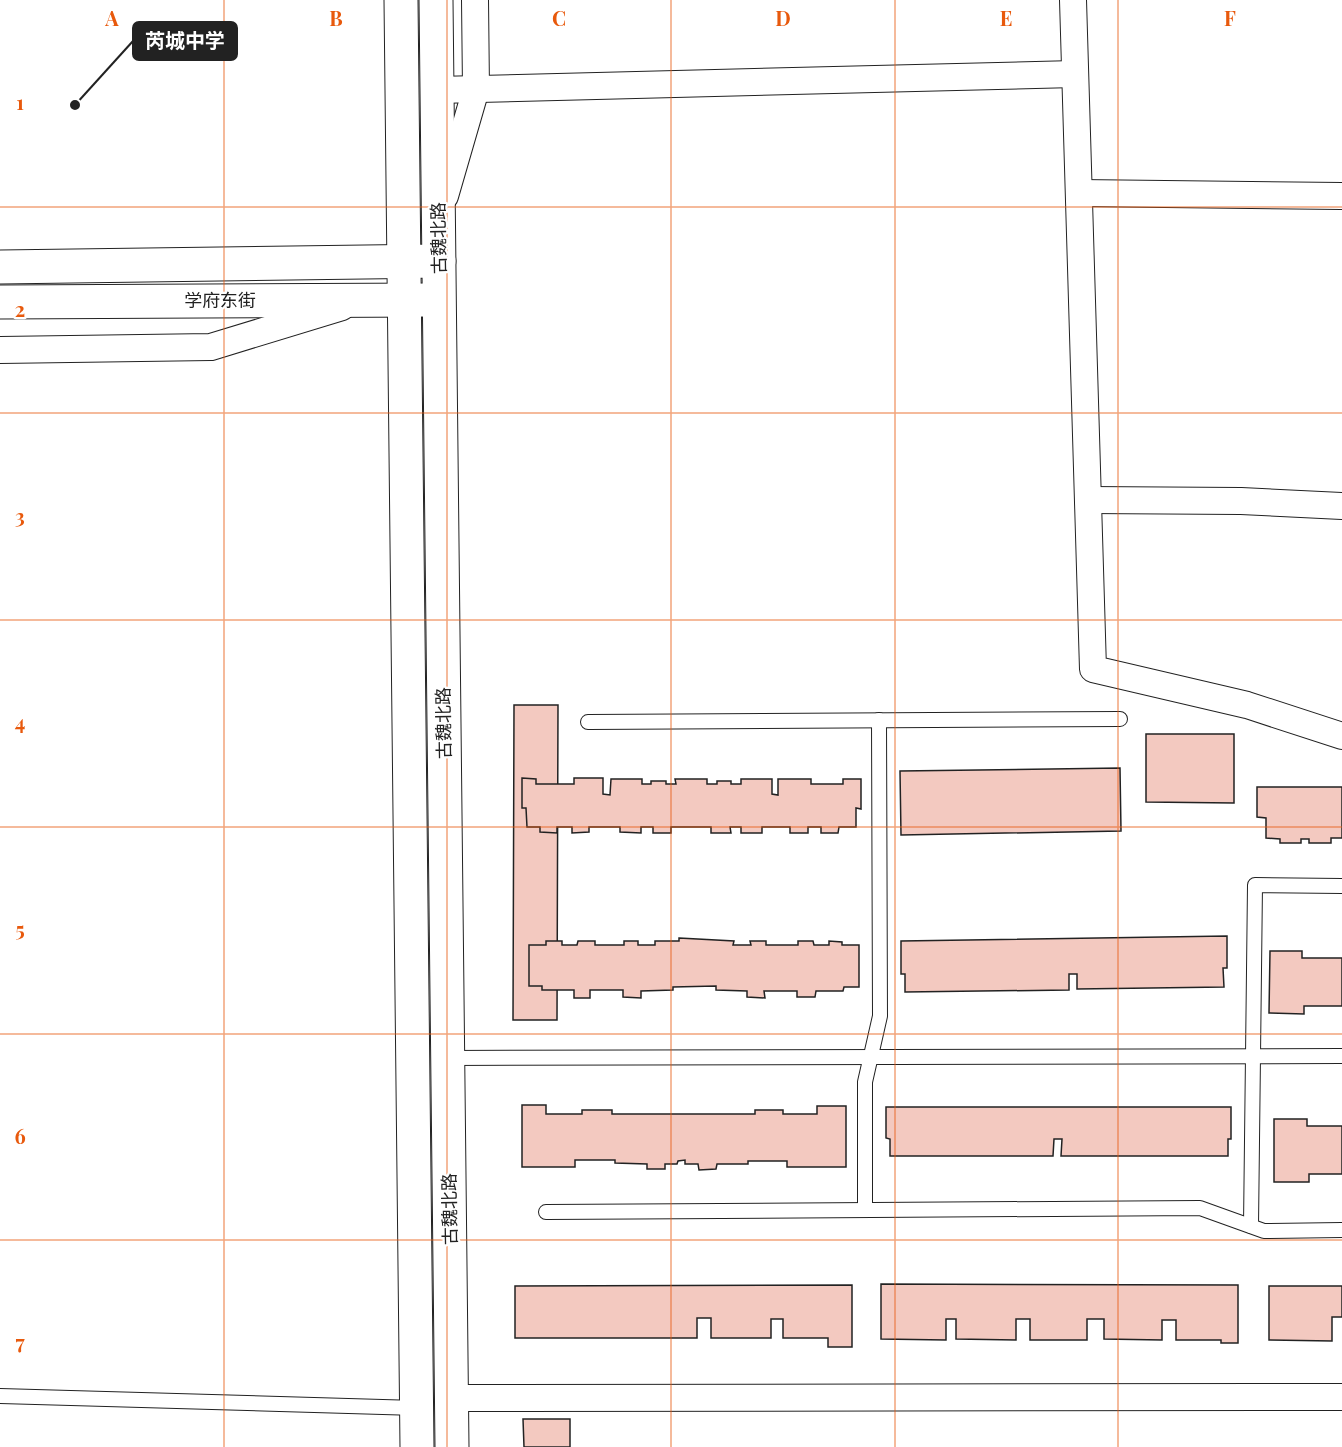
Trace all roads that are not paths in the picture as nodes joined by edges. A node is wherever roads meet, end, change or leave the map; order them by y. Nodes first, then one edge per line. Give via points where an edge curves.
1 (401, 0) edge
2 (436, 0) edge
3 (475, 0) edge
4 (1073, 0) edge
5 (1075, 74) junction
6 (476, 89) junction
7 (437, 90) junction
8 (1079, 193) junction
9 (1342, 196) edge
10 (439, 216) junction
11 (404, 261) junction
12 (439, 261) junction
13 (0, 267) edge
14 (363, 300) junction
15 (405, 300) junction
16 (440, 300) junction
17 (0, 302) edge
18 (0, 350) edge
19 (1088, 500) junction
20 (1342, 506) edge
21 (1120, 719) dead end
22 (879, 720) junction
23 (588, 722) dead end
24 (1342, 736) edge
25 (1342, 886) edge
26 (1253, 1056) junction
27 (1342, 1056) edge
28 (871, 1057) junction
29 (448, 1058) junction
30 (865, 1210) junction
31 (546, 1212) dead end
32 (1251, 1226) junction
33 (1342, 1230) edge
34 (0, 1396) edge
35 (1342, 1397) edge
36 (452, 1398) junction
37 (417, 1408) junction
38 (417, 1447) edge
39 (452, 1447) edge

1 - 11 main road, 古魏北路
2 - 7 main road, 古魏北路
3 - 6 street
4 - 5 street
5 - 6 street
5 - 8 street
6 - 7 street
6 - 10 street
7 - 10 main road, 古魏北路
8 - 9 street
8 - 19 street
10 - 12 main road, 古魏北路
11 - 12 main road, 学府东街
11 - 13 main road, 学府东街
11 - 15 main road, 古魏北路
12 - 16 main road, 古魏北路
14 - 15 main road, 学府东街
14 - 17 main road, 学府东街
14 - 18 street via 211,347
15 - 16 main road, 学府东街
15 - 37 main road, 古魏北路
16 - 29 main road, 古魏北路
19 - 20 street
19 - 24 street via 1093,669 1247,705
21 - 22 lane
22 - 23 lane
22 - 28 lane via 880,1016
25 - 26 lane via 1255,885
26 - 27 lane
26 - 28 lane
26 - 32 lane
28 - 29 lane
28 - 30 lane via 865,1082
29 - 36 main road, 古魏北路
30 - 31 lane
30 - 32 lane via 1200,1208
32 - 33 lane via 1264,1230
34 - 37 lane
35 - 36 street
36 - 39 main road, 古魏北路
37 - 38 main road, 古魏北路

